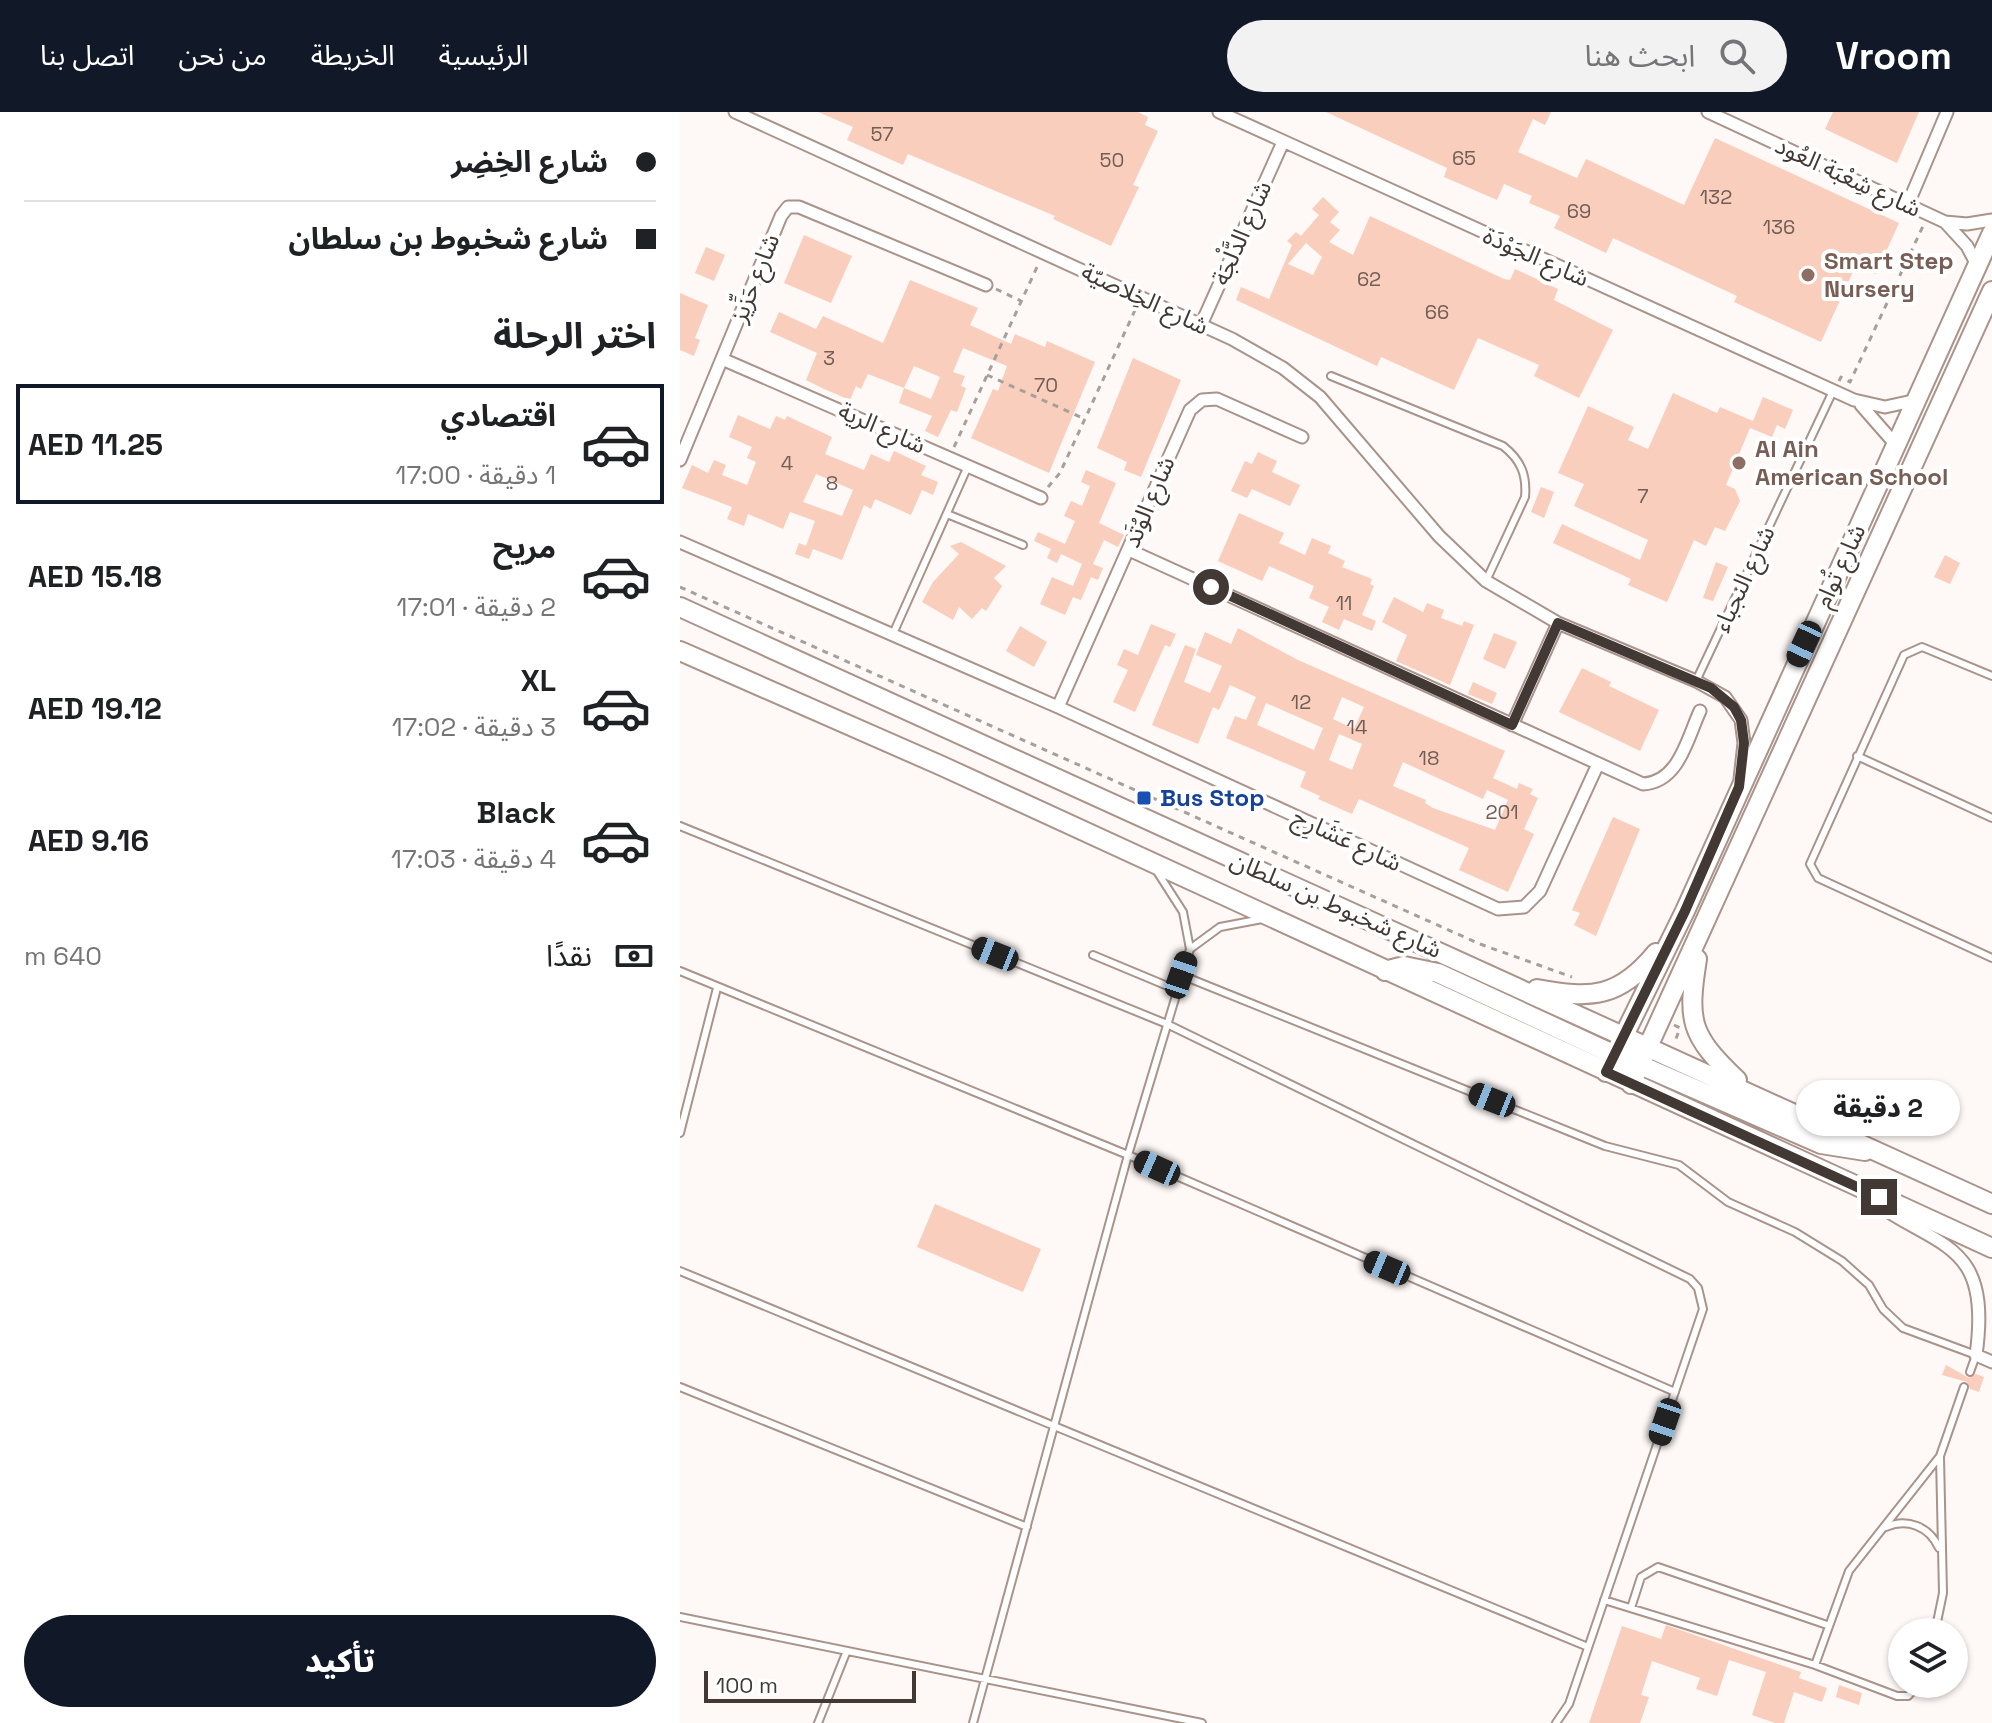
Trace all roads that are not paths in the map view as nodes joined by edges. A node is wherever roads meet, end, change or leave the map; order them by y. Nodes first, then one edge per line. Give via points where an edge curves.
1 (735, 112) edge
2 (1219, 112) edge
3 (1708, 112) edge
4 (1947, 112) edge
5 (1283, 142) junction
6 (1908, 204) junction
7 (1992, 220) edge
8 (1945, 222) junction
9 (1992, 233) edge
10 (1977, 265) junction
11 (986, 285) road end
12 (1992, 291) edge
13 (1201, 325) junction
14 (722, 359) junction
15 (1331, 376) dead end
16 (1833, 391) junction
17 (1854, 400) junction
18 (1917, 400) junction
19 (1302, 437) dead end
20 (1896, 445) junction
21 (680, 460) edge
22 (968, 466) junction
23 (1038, 497) road end
24 (947, 514) junction
25 (680, 542) edge
26 (1023, 545) dead end
27 (1129, 550) junction
28 (1486, 581) junction
29 (680, 607) edge
30 (1558, 623) junction
31 (892, 636) junction
32 (680, 651) edge
33 (1992, 676) edge
34 (1696, 681) junction
35 (1058, 707) junction
36 (1700, 711) dead end
37 (1512, 725) junction
38 (1857, 756) junction
39 (1598, 764) junction
40 (1739, 787) junction
41 (1992, 818) edge
42 (680, 826) edge
43 (1147, 863) junction
44 (1685, 911) junction
45 (1271, 919) junction
46 (1701, 936) junction
47 (1190, 949) junction
48 (1093, 955) dead end
49 (1992, 958) edge
50 (680, 971) edge
51 (1385, 971) junction
52 (1181, 975) junction
53 (1510, 984) junction
54 (717, 988) junction
55 (1177, 990) junction
56 (1672, 997) junction
57 (1167, 1024) junction
58 (1624, 1036) junction
59 (1648, 1045) junction
60 (1615, 1055) junction
61 (1640, 1063) junction
62 (1606, 1072) junction
63 (1631, 1084) junction
64 (1749, 1092) junction
65 (680, 1133) edge
66 (1873, 1150) junction
67 (1128, 1155) junction
68 (1851, 1184) junction
69 (1992, 1204) edge
70 (1992, 1248) edge
71 (680, 1271) edge
72 (1992, 1323) edge
73 (1982, 1332) junction
74 (1976, 1355) junction
75 (1992, 1362) edge
76 (1970, 1372) dead end
77 (680, 1387) edge
78 (1964, 1387) dead end
79 (1675, 1392) junction
80 (1056, 1424) junction
81 (1940, 1456) junction
82 (1027, 1527) junction
83 (1882, 1529) junction
84 (1940, 1551) junction
85 (1604, 1600) junction
86 (1631, 1608) junction
87 (680, 1617) edge
88 (1938, 1618) edge
89 (1827, 1625) junction
90 (1588, 1647) junction
91 (846, 1653) junction
92 (1815, 1665) junction
93 (987, 1678) junction
94 (1888, 1693) edge
95 (818, 1723) edge
96 (973, 1723) edge
97 (1202, 1723) edge
98 (1556, 1723) edge

1 - 13 street, شارع الخِلاصيّة
2 - 5 street, شارع الجَوْدَة
3 - 6 street, شارع شِعْبَة العُود
4 - 6 street
5 - 13 street, شارع الدَّلْجَة
5 - 16 street, شارع الجَوْدَة
6 - 8 street, شارع شِعْبَة العُود
7 - 8 street, شارع شِعْبَة العُود
8 - 10 street, شارع شِعْبَة العُود
9 - 10 main road, شارع تُوام
10 - 18 main road, شارع تُوام
11 - 14 street, شارع حَزِّيز via 799,207 788,207
12 - 46 main road, شارع تُوام
13 - 28 street, شارع الخِلاصيّة via 1264,355 1320,397 1439,536
14 - 21 street, شارع حَزِّيز
14 - 22 street, شارع الرية
15 - 28 lane via 1503,446 1520,463 1525,497
16 - 17 street, شارع الجَوْدَة
16 - 34 lane, شارع النجباء
17 - 18 street, شارع الجَوْدَة via 1885,407
17 - 20 street, شارع الجَوْدَة
18 - 20 main road, شارع تُوام
19 - 27 street, شارع الوُتَد via 1217,399 1195,404
20 - 40 main road, شارع تُوام
22 - 23 street, شارع الرية
22 - 24 lane
24 - 26 lane
24 - 31 lane
25 - 31 street, شارع عَشَارِج
27 - 35 street, شارع الوُتَد
27 - 37 street
28 - 30 street, شارع الخِلاصيّة
29 - 53 main road, شارع شخبوط بن سلطان
30 - 34 street, شارع الخِلاصيّة
30 - 37 street
31 - 35 street, شارع عَشَارِج
32 - 43 main road, شارع شخبوط بن سلطان
33 - 38 lane via 1929,648 1909,650
34 - 40 street, شارع الخِلاصيّة via 1725,697 1741,720
35 - 39 street, شارع عَشَارِج via 1507,910 1524,907 1540,891
36 - 39 street via 1664,779 1643,784
37 - 39 street
38 - 41 lane
38 - 49 lane via 1811,857 1813,875
40 - 44 main road, شارع تُوام
42 - 57 lane
43 - 45 main road, شارع شخبوط بن سلطان
43 - 47 lane via 1179,901
44 - 53 main road via 1650,961 1610,992 1580,996
44 - 56 main road via 1654,989 1658,999
44 - 58 main road, شارع تُوام
45 - 47 lane via 1231,922
45 - 51 main road, شارع شخبوط بن سلطان
46 - 56 main road, شارع تُوام
46 - 64 main road via 1692,992 1693,1027 1710,1055
47 - 52 lane
48 - 55 lane
50 - 54 lane
51 - 60 main road via 1404,966 1438,973
51 - 62 main road, شارع شخبوط بن سلطان
52 - 55 lane
52 - 74 lane via 1605,1146 1679,1165 1728,1202 1827,1250 1869,1285 1903,1328
53 - 58 main road, شارع شخبوط بن سلطان
54 - 65 lane
54 - 67 lane
55 - 57 lane
56 - 59 main road, شارع تُوام
57 - 67 lane
57 - 79 lane via 1690,1279 1703,1309
58 - 59 main road, شارع شخبوط بن سلطان
58 - 60 main road, شارع تُوام
59 - 60 main road via 1633,1054
59 - 61 main road, شارع تُوام
59 - 64 main road, شارع شخبوط بن سلطان
60 - 62 main road, شارع تُوام
61 - 62 main road via 1621,1061
61 - 63 main road, شارع تُوام
61 - 66 main road via 1821,1144
62 - 63 main road, شارع شخبوط بن سلطان
63 - 68 main road, شارع شخبوط بن سلطان
64 - 66 main road, شارع شخبوط بن سلطان
66 - 69 main road, شارع شخبوط بن سلطان
67 - 79 lane
67 - 80 lane
68 - 70 main road, شارع شخبوط بن سلطان
68 - 73 street via 1885,1210 1966,1255 1983,1292
71 - 80 lane
72 - 73 street
73 - 74 street
74 - 75 street
74 - 76 lane
77 - 82 lane
78 - 81 lane
79 - 85 lane
80 - 82 lane
80 - 90 lane
81 - 83 lane
81 - 84 lane
82 - 93 lane
83 - 84 lane via 1912,1523 1930,1533
83 - 89 lane via 1849,1571
84 - 88 lane via 1943,1593
85 - 86 lane
85 - 90 lane
86 - 89 lane via 1641,1577 1664,1568
86 - 92 lane
87 - 91 lane
89 - 92 lane
90 - 98 lane via 1569,1704
91 - 93 lane
91 - 95 lane
92 - 94 lane
93 - 96 lane
93 - 97 lane

